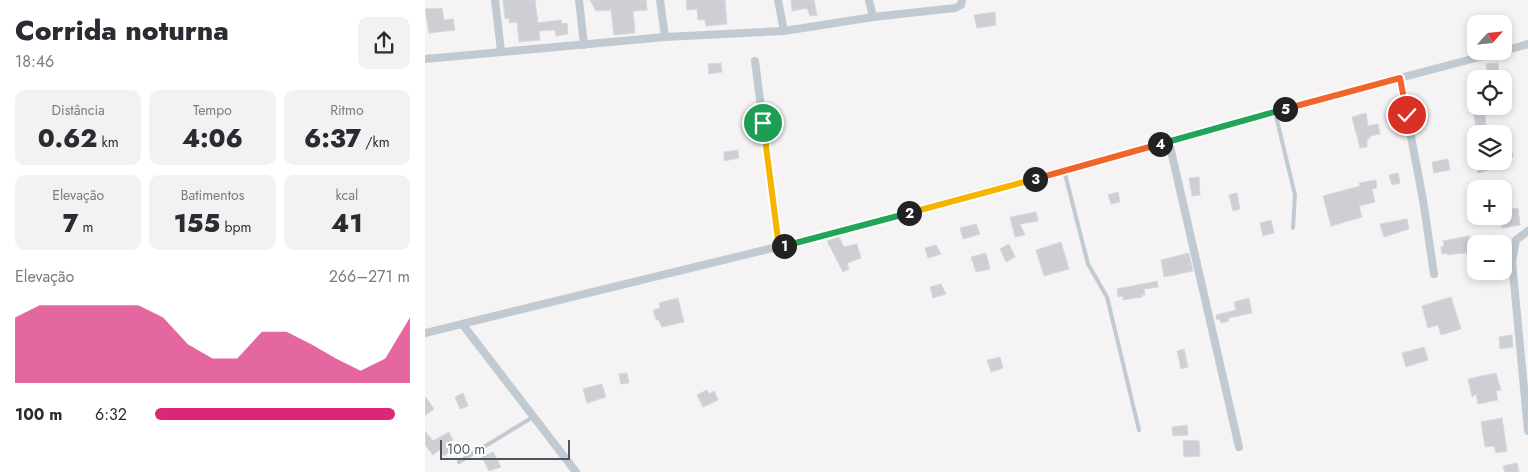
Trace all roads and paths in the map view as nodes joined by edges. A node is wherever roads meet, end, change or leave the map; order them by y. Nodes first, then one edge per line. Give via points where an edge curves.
1 (495, 0) edge
2 (579, 0) edge
3 (660, 0) edge
4 (779, 0) edge
5 (869, 0) edge
6 (962, 0) edge
7 (873, 17) junction
8 (784, 31) junction
9 (665, 37) junction
10 (1528, 44) edge
11 (584, 45) junction
12 (1513, 48) edge
13 (501, 51) junction
14 (425, 59) edge
15 (1469, 60) edge
16 (755, 61) dead end
17 (1400, 78) junction
18 (1275, 112) junction
19 (1169, 142) junction
20 (1064, 170) junction
21 (1293, 228) dead end
22 (1528, 231) edge
23 (779, 247) junction
24 (1434, 274) dead end
25 (463, 325) junction
26 (425, 333) edge
27 (533, 417) junction
28 (1139, 430) dead end
29 (1528, 431) edge
30 (1239, 446) dead end
31 (459, 462) dead end
32 (576, 472) edge

1 - 13 street
2 - 11 street
3 - 9 street
4 - 8 street
5 - 7 street
6 - 7 street via 961,5 955,8
7 - 8 street
8 - 9 street
9 - 11 street
10 - 12 street
11 - 13 street
13 - 14 street
15 - 17 street
16 - 23 street
17 - 18 street
17 - 24 street
18 - 19 street
18 - 21 lane via 1295,195
19 - 20 street
19 - 30 street
20 - 23 street
20 - 28 lane via 1088,264 1107,297
22 - 29 street via 1516,240 1512,261
23 - 25 street
25 - 26 street
25 - 27 street
27 - 31 lane
27 - 32 street

